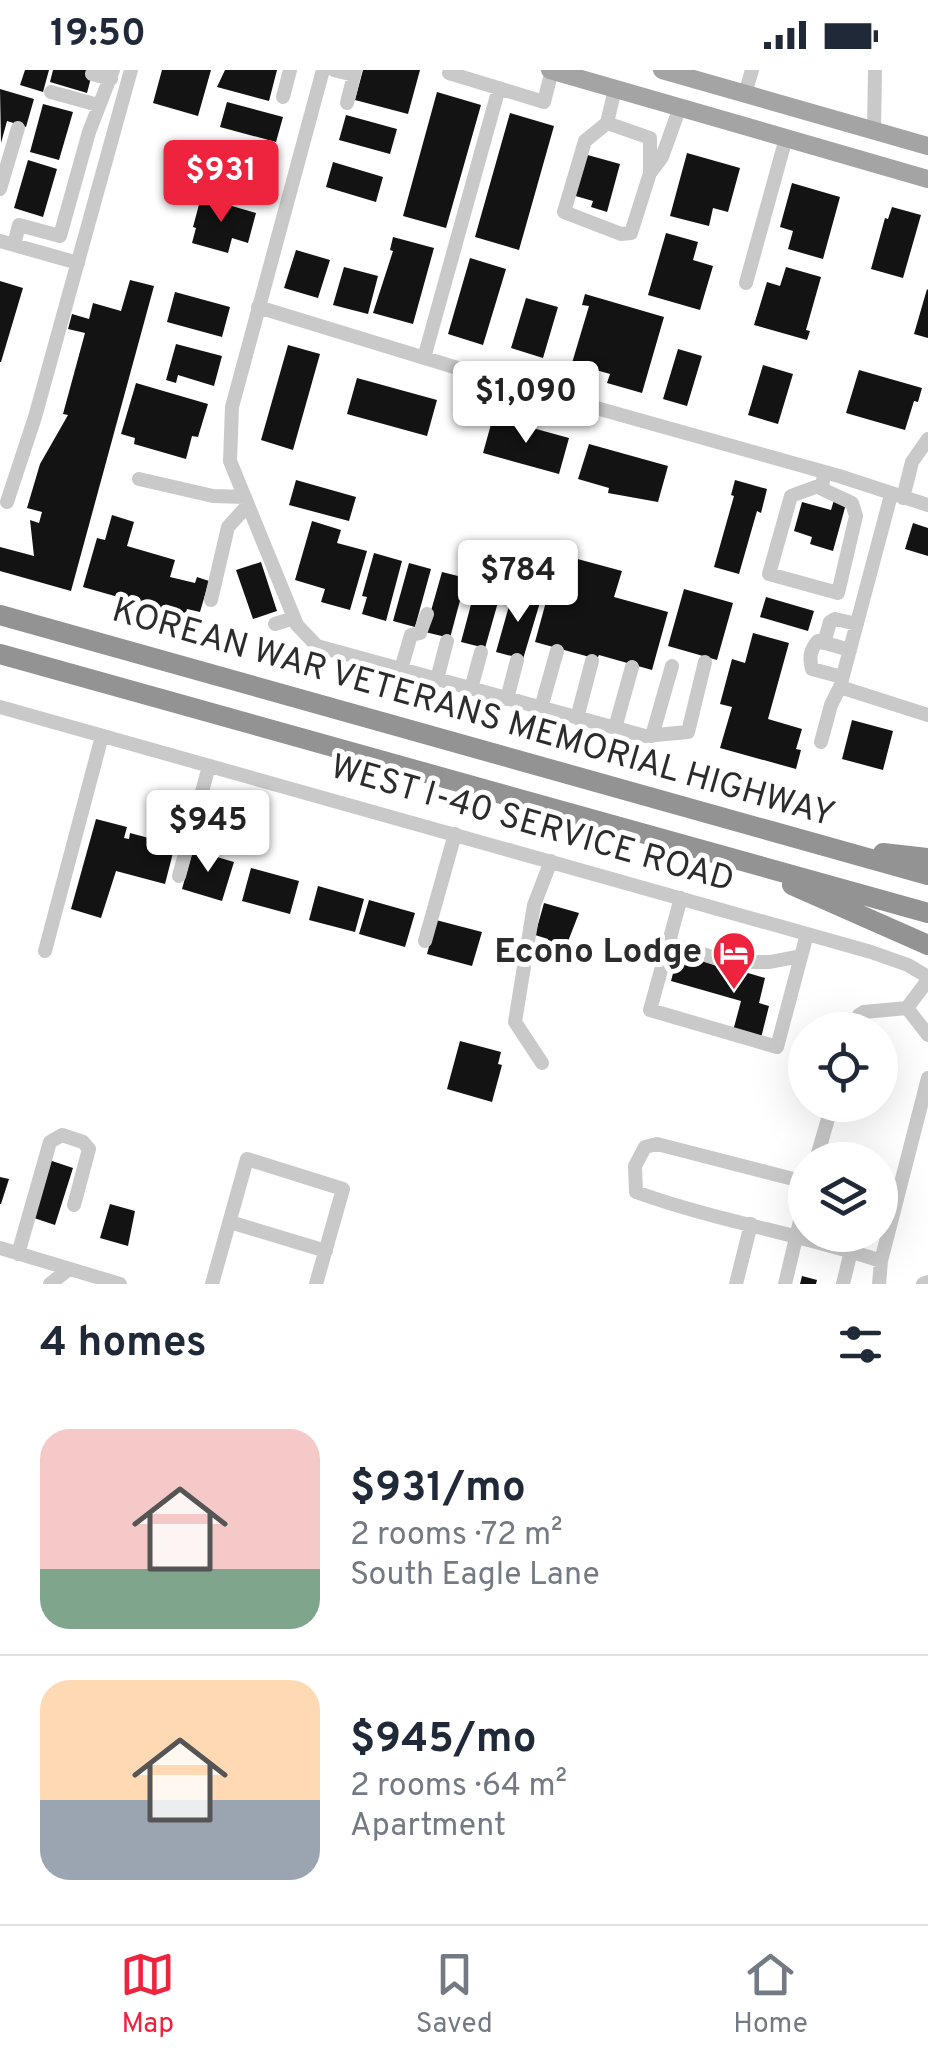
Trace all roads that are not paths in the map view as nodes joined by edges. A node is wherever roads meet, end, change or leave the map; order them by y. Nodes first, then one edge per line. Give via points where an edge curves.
1 (290, 70) edge
2 (323, 70) edge
3 (334, 70) edge
4 (551, 70) edge
5 (662, 70) edge
6 (752, 70) edge
7 (874, 70) edge
8 (130, 73) edge
9 (355, 73) edge
10 (449, 73) dead end
11 (92, 74) dead end
12 (112, 74) edge
13 (492, 81) edge
14 (615, 89) junction
15 (62, 92) dead end
16 (745, 94) junction
17 (282, 96) dead end
18 (347, 102) dead end
19 (98, 106) junction
20 (680, 108) junction
21 (607, 123) junction
22 (18, 128) dead end
23 (874, 131) junction
24 (89, 132) junction
25 (786, 138) junction
26 (112, 139) junction
27 (928, 146) edge
28 (866, 161) junction
29 (650, 172) junction
30 (928, 179) edge
31 (0, 188) edge
32 (72, 191) junction
33 (96, 198) junction
34 (7, 243) edge
35 (78, 263) junction
36 (746, 283) dead end
37 (258, 308) junction
38 (424, 358) junction
39 (928, 439) edge
40 (139, 478) dead end
41 (822, 478) junction
42 (897, 497) junction
43 (247, 501) junction
44 (6, 502) dead end
45 (928, 505) edge
46 (848, 554) junction
47 (872, 568) junction
48 (211, 600) dead end
49 (427, 614) dead end
50 (0, 615) edge
51 (296, 621) junction
52 (275, 624) dead end
53 (857, 624) junction
54 (447, 641) dead end
55 (824, 643) junction
56 (558, 650) dead end
57 (850, 650) junction
58 (481, 652) dead end
59 (0, 654) edge
60 (517, 660) dead end
61 (592, 661) dead end
62 (705, 662) dead end
63 (672, 666) dead end
64 (632, 667) dead end
65 (401, 670) junction
66 (437, 679) junction
67 (841, 682) junction
68 (472, 689) junction
69 (507, 698) junction
70 (0, 707) edge
71 (542, 708) junction
72 (928, 715) edge
73 (577, 718) junction
74 (615, 728) junction
75 (102, 736) junction
76 (652, 736) junction
77 (820, 742) dead end
78 (209, 766) junction
79 (455, 834) junction
80 (827, 847) junction
81 (928, 858) edge
82 (551, 861) junction
83 (741, 861) junction
84 (928, 875) edge
85 (178, 876) dead end
86 (681, 898) junction
87 (928, 913) edge
88 (807, 934) junction
89 (425, 941) dead end
90 (668, 943) junction
91 (928, 945) edge
92 (45, 951) dead end
93 (802, 956) junction
94 (928, 979) edge
95 (907, 1008) junction
96 (864, 1012) edge
97 (928, 1035) edge
98 (542, 1063) dead end
99 (928, 1078) edge
100 (788, 1178) edge
101 (74, 1205) dead end
102 (230, 1222) junction
103 (750, 1224) junction
104 (788, 1233) edge
105 (0, 1248) edge
106 (326, 1250) junction
107 (792, 1252) edge
108 (851, 1252) edge
109 (854, 1252) edge
110 (18, 1254) junction
111 (881, 1262) junction
112 (69, 1269) junction
113 (50, 1284) edge
114 (120, 1284) edge
115 (212, 1284) edge
116 (316, 1284) edge
117 (736, 1284) edge
118 (785, 1284) edge
119 (843, 1284) edge
120 (879, 1284) edge

1 - 17 street
2 - 37 street
3 - 9 street
4 - 13 street via 544,102
4 - 14 main road
5 - 16 main road
6 - 16 street
7 - 23 street
8 - 12 street
8 - 26 street
9 - 18 street
10 - 13 street
11 - 12 street
12 - 19 street
13 - 38 street
14 - 20 main road
14 - 21 street
15 - 19 street
16 - 23 main road
19 - 24 street
20 - 25 main road
20 - 29 street
21 - 29 street via 649,135
21 - 29 street via 585,141 564,212 630,233
22 - 31 street
23 - 27 main road
23 - 28 main road
24 - 26 street
24 - 32 street
25 - 28 main road
25 - 36 street
26 - 33 street
28 - 30 main road
32 - 33 street
32 - 34 street via 60,236 20,225
33 - 35 street
34 - 35 street
35 - 44 street
37 - 38 street
37 - 43 street via 232,407 230,462
38 - 41 street
39 - 42 street
40 - 43 street
41 - 42 street
41 - 46 street via 855,507
41 - 46 street via 791,496 770,574 838,593
42 - 45 street
42 - 47 street
43 - 48 street via 228,527
43 - 51 street
46 - 47 street
47 - 53 street
49 - 65 street via 420,633 411,634
50 - 80 highway, KOREAN WAR VETERANS MEMORIAL HIGHWAY
51 - 52 street
51 - 65 street via 317,646
53 - 55 street via 836,618
53 - 57 street
54 - 66 street
55 - 57 street
55 - 67 street via 812,647 812,669
56 - 71 street
57 - 67 street
58 - 68 street
59 - 83 highway, KOREAN WAR VETERANS MEMORIAL HIGHWAY
60 - 69 street
61 - 73 street
62 - 76 street via 688,732
63 - 76 street
64 - 74 street
65 - 66 street
66 - 68 street
67 - 72 street
67 - 77 street
68 - 69 street
69 - 71 street
70 - 75 street, WEST I-40 SERVICE ROAD
71 - 73 street
73 - 74 street
74 - 76 street
75 - 78 street, WEST I-40 SERVICE ROAD
75 - 92 street
78 - 79 street, WEST I-40 SERVICE ROAD
78 - 85 street
79 - 82 street, WEST I-40 SERVICE ROAD
79 - 89 street
80 - 81 highway
80 - 84 highway, KOREAN WAR VETERANS MEMORIAL HIGHWAY
82 - 86 street, WEST I-40 SERVICE ROAD
82 - 98 street via 534,905 515,1022
83 - 87 highway, KOREAN WAR VETERANS MEMORIAL HIGHWAY
83 - 91 highway
86 - 88 street, WEST I-40 SERVICE ROAD
86 - 90 street
88 - 93 street
88 - 94 street, WEST I-40 SERVICE ROAD via 893,959
90 - 93 street via 725,960
90 - 93 street via 650,1010 778,1047
94 - 95 street
95 - 96 street
95 - 97 street
99 - 111 street
100 - 103 street via 656,1144 645,1147 635,1166 636,1192
101 - 110 street via 88,1149 62,1135 50,1142
102 - 106 street
102 - 106 street via 246,1159 343,1189
102 - 115 street
103 - 104 street
103 - 117 street
105 - 110 street
106 - 116 street
107 - 118 street
108 - 119 street
109 - 111 street
110 - 112 street
111 - 120 street
112 - 113 street
112 - 114 street

